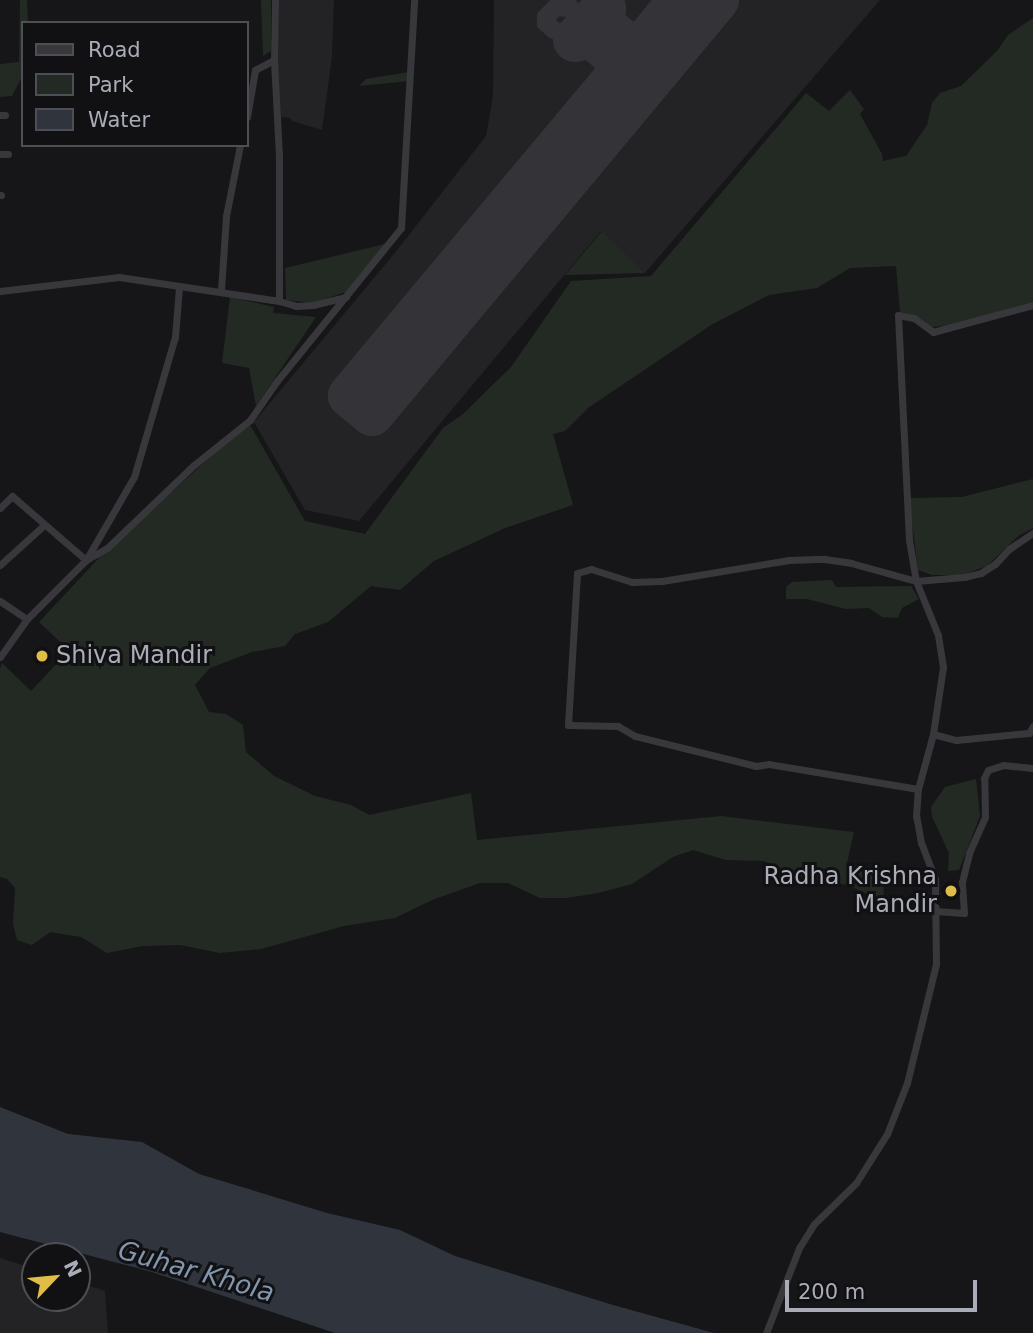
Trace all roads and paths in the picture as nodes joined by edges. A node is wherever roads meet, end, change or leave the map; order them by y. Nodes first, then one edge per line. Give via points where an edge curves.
1 (275, 0) edge
2 (414, 0) edge
3 (274, 60) junction
4 (248, 111) edge
5 (240, 147) edge
6 (179, 287) junction
7 (221, 290) junction
8 (0, 291) edge
9 (346, 296) junction
10 (279, 301) junction
11 (1033, 304) edge
12 (0, 508) edge
13 (44, 525) junction
14 (1033, 533) edge
15 (86, 560) junction
16 (0, 565) edge
17 (916, 581) junction
18 (0, 601) edge
19 (27, 619) junction
20 (0, 657) edge
21 (1033, 726) edge
22 (933, 734) junction
23 (1033, 768) edge
24 (918, 789) junction
25 (935, 911) junction
26 (766, 1333) edge

1 - 3 street
2 - 9 street via 401,228
3 - 4 street via 255,70
3 - 10 street
5 - 7 street via 226,216
6 - 7 street
6 - 8 street via 119,277
6 - 15 street via 175,337 134,477
7 - 10 street
9 - 10 street via 313,305
9 - 15 street via 250,420 194,465 107,548
11 - 17 street via 933,332 914,318 898,315 905,490
12 - 13 street via 12,496
13 - 15 street
13 - 16 street
14 - 17 street via 981,573
15 - 19 street
17 - 22 street via 938,635 943,667
17 - 24 street via 824,559 789,560 662,581 632,582 591,569 579,570 568,725 618,726 635,736 756,766 769,764
18 - 19 street
19 - 20 street
21 - 22 street via 1029,733 956,740
22 - 24 street
23 - 25 street via 1003,765 988,770 985,817 963,874 964,913
24 - 25 street via 916,816 920,843 935,879
25 - 26 street via 936,964 900,1104 874,1159 814,1224 799,1248

